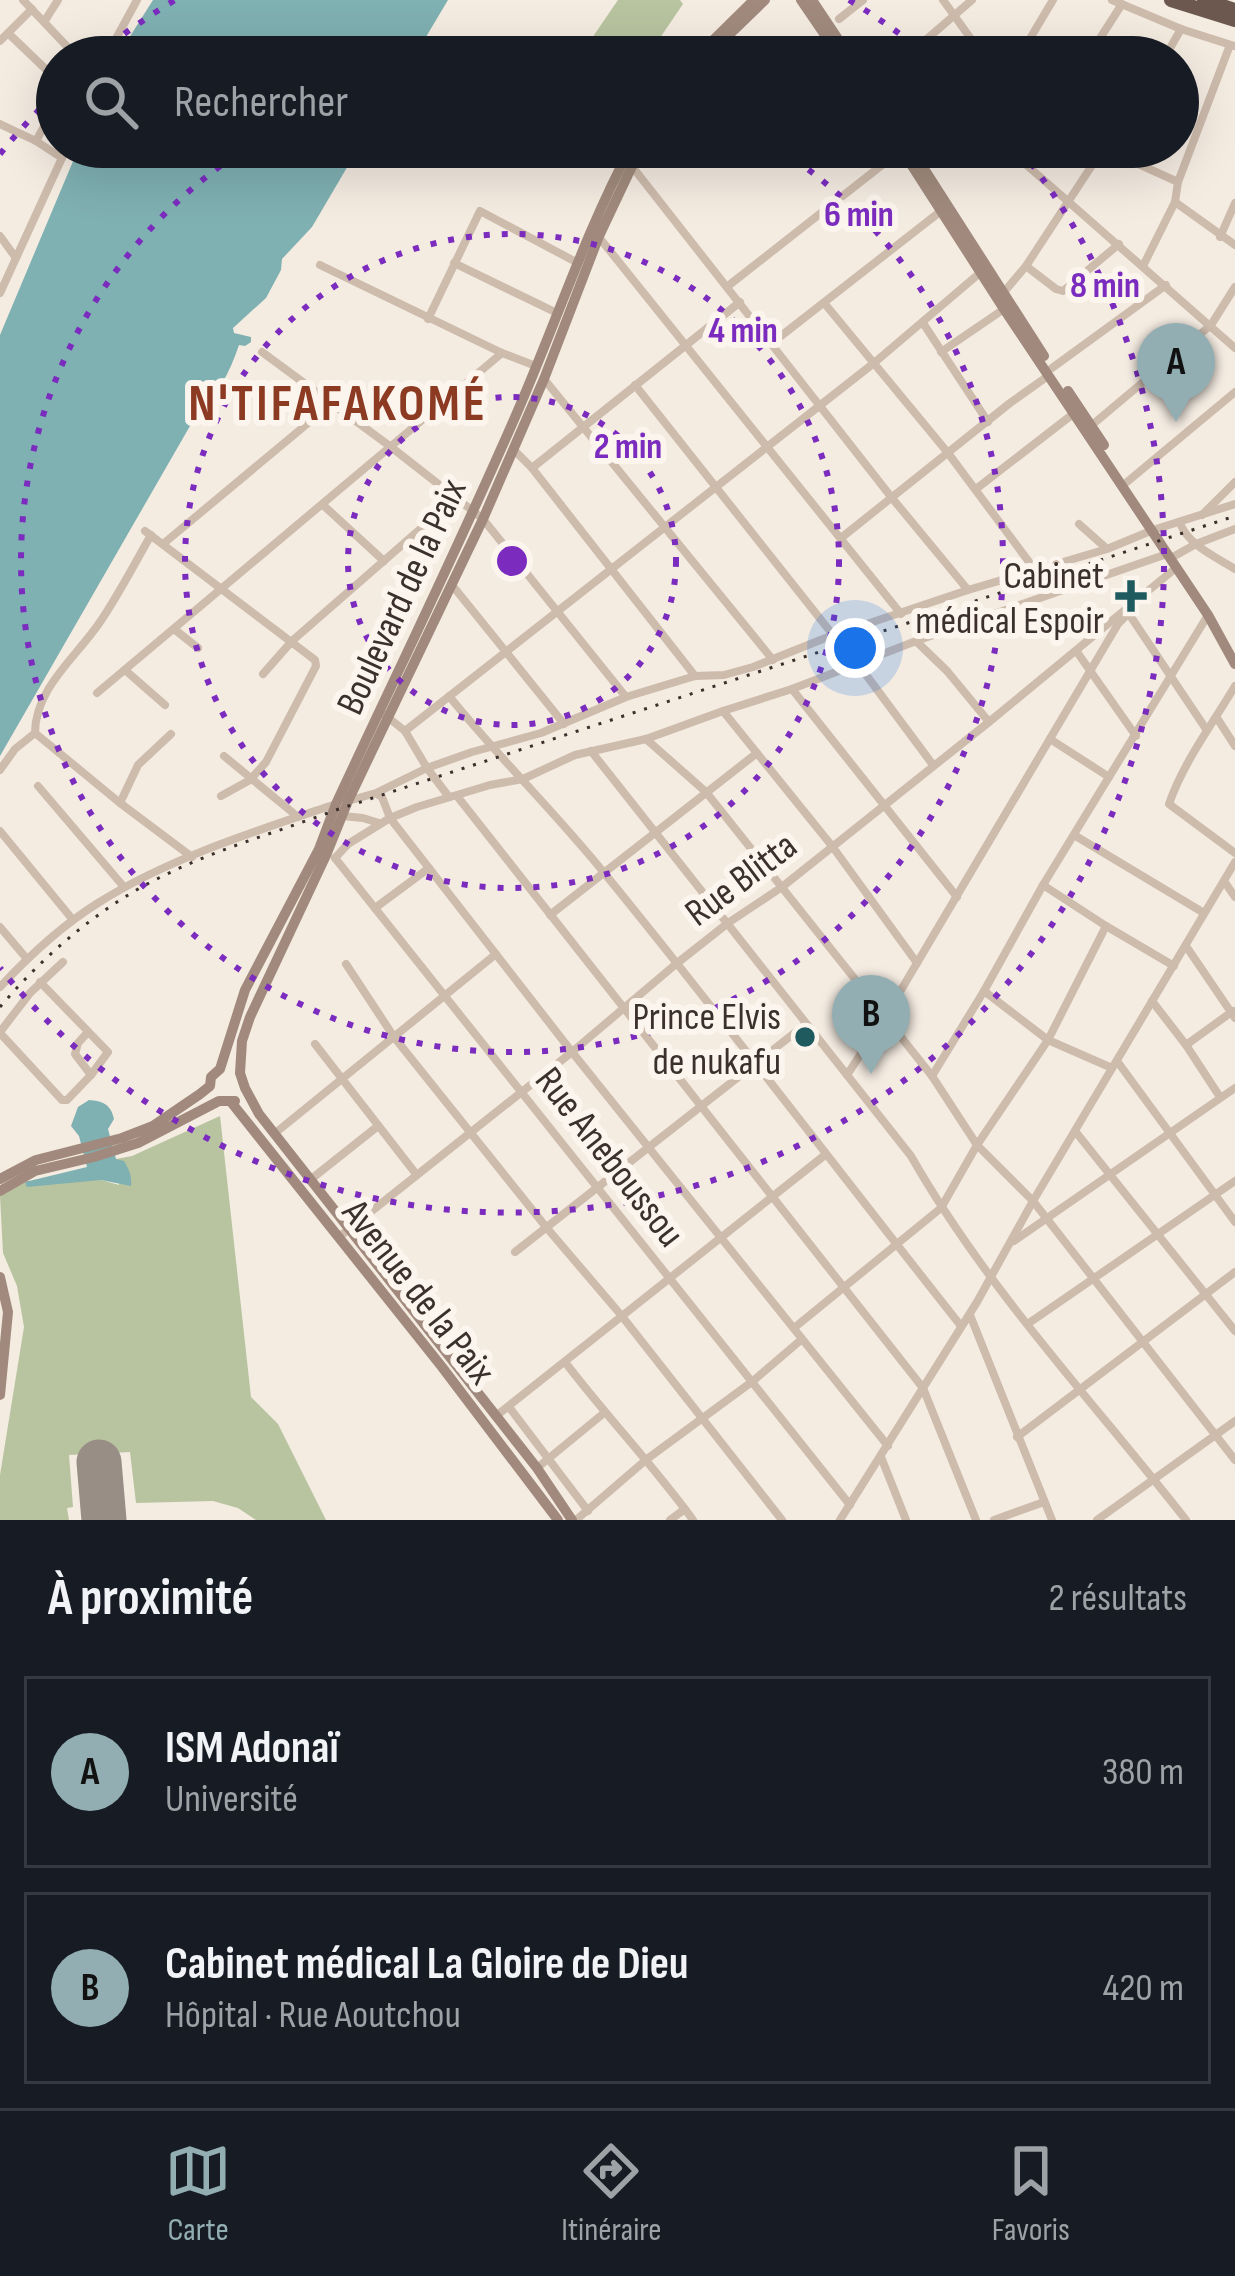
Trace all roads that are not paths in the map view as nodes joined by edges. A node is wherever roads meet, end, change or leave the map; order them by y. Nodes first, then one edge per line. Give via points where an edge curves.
1 (23, 0) edge
2 (58, 0) edge
3 (137, 0) edge
4 (754, 0) edge
5 (765, 0) edge
6 (801, 0) edge
7 (812, 0) edge
8 (863, 0) edge
9 (943, 0) edge
10 (973, 0) edge
11 (1053, 0) edge
12 (1171, 0) edge
13 (1204, 0) edge
14 (1117, 2) edge
15 (32, 8) junction
16 (1235, 10) edge
17 (955, 16) junction
18 (839, 19) dead end
19 (1235, 20) edge
20 (44, 22) junction
21 (1180, 29) junction
22 (57, 36) edge
23 (117, 36) edge
24 (717, 36) edge
25 (728, 36) edge
26 (826, 36) edge
27 (836, 36) edge
28 (931, 36) edge
29 (969, 36) edge
30 (1032, 36) edge
31 (1099, 36) edge
32 (1176, 36) edge
33 (4, 37) edge
34 (1233, 46) edge
35 (36, 63) edge
36 (0, 124) edge
37 (1199, 130) edge
38 (36, 141) edge
39 (57, 168) edge
40 (619, 168) edge
41 (629, 168) edge
42 (633, 168) edge
43 (878, 168) edge
44 (916, 168) edge
45 (918, 168) edge
46 (1031, 168) edge
47 (1090, 168) edge
48 (1148, 168) edge
49 (1184, 168) edge
50 (1178, 182) junction
51 (1070, 201) junction
52 (1175, 202) junction
53 (1235, 203) edge
54 (941, 212) junction
55 (595, 234) junction
56 (0, 236) edge
57 (1220, 237) junction
58 (1119, 244) junction
59 (1235, 245) edge
60 (16, 258) junction
61 (454, 263) junction
62 (578, 263) junction
63 (320, 265) dead end
64 (1026, 266) junction
65 (1143, 266) junction
66 (980, 272) junction
67 (728, 286) junction
68 (1166, 286) junction
69 (1235, 287) edge
70 (1004, 292) junction
71 (0, 293) edge
72 (740, 302) junction
73 (825, 304) junction
74 (1004, 309) junction
75 (558, 314) junction
76 (428, 319) junction
77 (923, 322) junction
78 (1211, 326) junction
79 (772, 343) junction
80 (687, 344) junction
81 (1235, 348) edge
82 (262, 352) dead end
83 (941, 352) junction
84 (502, 353) junction
85 (874, 363) junction
86 (537, 366) junction
87 (1051, 372) junction
88 (544, 379) junction
89 (635, 386) junction
90 (1235, 392) edge
91 (331, 404) junction
92 (821, 404) junction
93 (1074, 413) junction
94 (988, 422) junction
95 (1092, 425) junction
96 (584, 426) junction
97 (768, 446) junction
98 (391, 447) junction
99 (514, 449) junction
100 (948, 453) junction
101 (532, 468) junction
102 (1127, 482) junction
103 (1235, 482) edge
104 (716, 487) junction
105 (976, 489) junction
106 (457, 497) junction
107 (892, 498) junction
108 (1235, 504) edge
109 (323, 506) junction
110 (479, 515) junction
111 (1201, 516) junction
112 (1180, 523) junction
113 (1079, 524) dead end
114 (666, 526) junction
115 (1156, 529) junction
116 (1235, 529) edge
117 (842, 538) junction
118 (164, 544) junction
119 (1196, 544) junction
120 (1107, 549) junction
121 (1173, 558) junction
122 (384, 562) junction
123 (611, 569) junction
124 (1235, 569) edge
125 (1035, 570) junction
126 (452, 585) junction
127 (224, 588) junction
128 (968, 590) junction
129 (557, 611) junction
130 (1128, 612) junction
131 (901, 614) junction
132 (1208, 615) junction
133 (174, 629) junction
134 (833, 635) junction
135 (292, 641) junction
136 (917, 642) junction
137 (198, 648) dead end
138 (1235, 650) edge
139 (507, 651) junction
140 (1077, 652) junction
141 (773, 660) junction
142 (858, 664) junction
143 (1235, 664) edge
144 (124, 670) junction
145 (1091, 673) junction
146 (262, 674) dead end
147 (695, 676) junction
148 (1171, 676) junction
149 (1235, 686) edge
150 (792, 689) junction
151 (97, 693) dead end
152 (448, 695) junction
153 (626, 697) junction
154 (165, 705) dead end
155 (723, 711) junction
156 (384, 715) junction
157 (1217, 718) junction
158 (989, 722) junction
159 (564, 724) junction
160 (1206, 729) junction
161 (405, 731) junction
162 (35, 733) junction
163 (171, 734) dead end
164 (1136, 736) junction
165 (646, 739) junction
166 (1050, 739) junction
167 (1235, 746) edge
168 (490, 747) junction
169 (591, 752) junction
170 (757, 753) junction
171 (224, 756) dead end
172 (934, 765) junction
173 (427, 768) junction
174 (0, 770) edge
175 (1109, 776) junction
176 (523, 779) junction
177 (250, 780) junction
178 (38, 786) dead end
179 (706, 792) junction
180 (376, 793) junction
181 (221, 796) dead end
182 (453, 797) junction
183 (120, 803) junction
184 (883, 806) junction
185 (343, 807) junction
186 (298, 817) junction
187 (390, 818) junction
188 (380, 824) junction
189 (0, 831) edge
190 (655, 832) junction
191 (1074, 836) junction
192 (832, 846) junction
193 (1235, 853) edge
194 (327, 854) junction
195 (192, 857) junction
196 (1235, 862) edge
197 (428, 868) junction
198 (604, 872) junction
199 (1224, 881) junction
200 (1043, 885) junction
201 (124, 887) junction
202 (782, 887) junction
203 (957, 897) junction
204 (1235, 897) edge
205 (375, 908) junction
206 (1204, 913) junction
207 (550, 915) junction
208 (73, 920) junction
209 (728, 923) junction
210 (1106, 926) junction
211 (0, 927) edge
212 (272, 935) junction
213 (286, 942) junction
214 (1186, 946) junction
215 (496, 954) junction
216 (27, 958) junction
217 (63, 962) dead end
218 (917, 963) junction
219 (346, 964) dead end
220 (676, 964) junction
221 (1174, 966) junction
222 (40, 982) junction
223 (0, 987) edge
224 (984, 991) junction
225 (445, 996) junction
226 (1152, 1001) junction
227 (624, 1005) junction
228 (1234, 1013) edge
229 (885, 1018) junction
230 (806, 1024) junction
231 (0, 1032) edge
232 (88, 1032) junction
233 (394, 1037) junction
234 (1048, 1040) junction
235 (316, 1044) dead end
236 (1186, 1045) junction
237 (572, 1052) junction
238 (755, 1064) junction
239 (1115, 1064) junction
240 (220, 1069) junction
241 (240, 1073) junction
242 (91, 1075) junction
243 (847, 1075) junction
244 (932, 1076) junction
245 (343, 1079) junction
246 (210, 1086) junction
247 (244, 1088) junction
248 (1235, 1088) edge
249 (521, 1090) junction
250 (1220, 1097) junction
251 (225, 1101) junction
252 (701, 1104) junction
253 (378, 1126) junction
254 (1076, 1131) junction
255 (1170, 1131) junction
256 (469, 1132) junction
257 (274, 1134) junction
258 (137, 1138) junction
259 (977, 1145) junction
260 (648, 1148) junction
261 (825, 1154) junction
262 (36, 1166) junction
263 (416, 1174) junction
264 (1109, 1174) junction
265 (0, 1179) edge
266 (310, 1180) junction
267 (1235, 1181) edge
268 (596, 1186) junction
269 (0, 1191) edge
270 (772, 1194) junction
271 (1215, 1195) junction
272 (1033, 1201) junction
273 (941, 1208) junction
274 (1046, 1218) junction
275 (1235, 1222) edge
276 (546, 1227) junction
277 (343, 1233) junction
278 (1158, 1234) junction
279 (722, 1237) junction
280 (1011, 1243) junction
281 (898, 1246) junction
282 (515, 1252) dead end
283 (1235, 1272) edge
284 (0, 1276) edge
285 (992, 1276) junction
286 (668, 1278) junction
287 (1092, 1278) junction
288 (845, 1287) junction
289 (1205, 1294) junction
290 (969, 1314) junction
291 (621, 1315) junction
292 (1029, 1323) junction
293 (961, 1326) junction
294 (794, 1328) junction
295 (1235, 1331) edge
296 (802, 1339) junction
297 (1142, 1343) junction
298 (565, 1362) junction
299 (753, 1381) junction
300 (923, 1388) junction
301 (1080, 1389) junction
302 (0, 1395) edge
303 (509, 1407) junction
304 (604, 1413) junction
305 (496, 1415) junction
306 (700, 1418) junction
307 (1235, 1421) edge
308 (1216, 1436) junction
309 (1017, 1437) junction
310 (888, 1446) junction
311 (881, 1457) junction
312 (549, 1458) junction
313 (647, 1459) junction
314 (1235, 1460) edge
315 (537, 1468) junction
316 (1155, 1480) junction
317 (1044, 1502) junction
318 (850, 1505) junction
319 (685, 1509) junction
320 (588, 1511) junction
321 (557, 1520) edge
322 (574, 1520) edge
323 (670, 1520) edge
324 (693, 1520) edge
325 (782, 1520) edge
326 (840, 1520) edge
327 (906, 1520) edge
328 (976, 1520) edge
329 (994, 1520) edge
330 (1052, 1520) edge
331 (1097, 1520) edge
332 (1186, 1520) edge

1 - 15 street
2 - 20 street
3 - 23 street
4 - 24 main road
5 - 25 main road
6 - 26 main road
7 - 27 main road
8 - 18 street
9 - 17 street
10 - 17 street
11 - 30 street
12 - 19 highway
13 - 16 highway
14 - 21 street
14 - 31 street
15 - 20 street
15 - 33 street
17 - 28 street
17 - 29 street
20 - 22 street
21 - 32 street
21 - 34 street
33 - 35 street
34 - 37 street
36 - 38 street
39 - 60 street
40 - 55 main road, Boulevard de la Paix
41 - 55 main road, Boulevard de la Paix
42 - 67 street
43 - 67 street
44 - 54 main road
45 - 70 main road
46 - 51 street
47 - 51 street
48 - 50 street
49 - 50 street
50 - 52 street
51 - 58 street
51 - 64 street
52 - 57 street
52 - 65 street
53 - 57 street
54 - 66 main road
54 - 73 street
55 - 62 main road, Boulevard de la Paix
55 - 80 street
55 - 88 main road, Boulevard de la Paix
56 - 60 street
57 - 59 street
58 - 64 street via 1063,291
58 - 65 street
60 - 71 street
61 - 62 street via 480,211
61 - 75 street
61 - 76 street
62 - 75 main road, Boulevard de la Paix
63 - 76 street
64 - 70 street
65 - 68 street
66 - 74 main road
66 - 77 street
67 - 72 street
68 - 78 street
68 - 87 street
69 - 78 street
70 - 87 main road
72 - 79 street
72 - 80 street
73 - 79 street
73 - 85 street
74 - 83 street
74 - 87 main road
75 - 86 main road, Boulevard de la Paix
76 - 84 street
77 - 83 street
77 - 85 street
78 - 81 street
78 - 95 street
79 - 92 street
80 - 89 street
80 - 97 street
82 - 91 street
83 - 94 street
84 - 86 street
84 - 98 street
85 - 92 street
85 - 100 street
86 - 110 main road, Boulevard de la Paix
87 - 93 main road
87 - 94 street
87 - 95 main road
88 - 96 street
88 - 99 main road, Boulevard de la Paix
89 - 96 street
89 - 104 street
90 - 102 street
91 - 98 street
91 - 118 street
92 - 97 street
92 - 107 street
93 - 105 street
93 - 115 main road
94 - 100 street
95 - 102 main road
96 - 101 street
96 - 114 street
97 - 104 street
97 - 117 street
98 - 106 street
98 - 109 street
99 - 101 street
99 - 110 main road, Boulevard de la Paix
100 - 105 street
100 - 107 street
101 - 123 street
102 - 115 main road
103 - 111 street
104 - 114 street
104 - 134 street
105 - 125 street
106 - 110 street
106 - 122 street
107 - 117 street
107 - 128 street
108 - 111 street
109 - 122 street
109 - 127 street
110 - 126 main road, Boulevard de la Paix
110 - 129 street
110 - 156 main road, Boulevard de la Paix
111 - 112 street
112 - 115 street
112 - 119 street
113 - 120 street
114 - 123 street
114 - 141 street
115 - 120 street
115 - 121 main road
116 - 119 street
117 - 131 street
118 - 127 street
118 - 162 street via 148,533 102,619 42,701
119 - 121 street
119 - 124 street
120 - 125 street
121 - 130 street, Rue Blitta
121 - 132 main road
121 - 136 street
121 - 138 main road
122 - 135 street
123 - 129 street
123 - 147 street
125 - 128 street
126 - 139 street
126 - 156 main road, Boulevard de la Paix
127 - 133 street
127 - 135 street
128 - 131 street
129 - 139 street
129 - 153 street
130 - 140 street, Rue Blitta
130 - 145 street
130 - 148 street
131 - 134 street
132 - 143 main road
132 - 148 street
133 - 137 street
133 - 144 street
134 - 141 street
135 - 146 street
135 - 177 street via 316,666 272,754
136 - 142 street
136 - 158 street
139 - 152 street
139 - 159 street
140 - 145 street
140 - 158 street, Rue Blitta
141 - 147 street
142 - 150 street
142 - 172 street
144 - 151 street
144 - 154 street
145 - 164 street
145 - 166 street
147 - 153 street
148 - 160 street
148 - 164 street
149 - 157 street
150 - 155 street
150 - 184 street
152 - 161 street
152 - 168 street
153 - 159 street
155 - 165 street
155 - 170 street
156 - 161 street
156 - 185 main road, Boulevard de la Paix
157 - 160 street
157 - 167 street
158 - 172 street, Rue Blitta
159 - 168 street
160 - 193 street via 1169,804
161 - 173 street
162 - 174 street
162 - 183 street
163 - 183 street via 138,766
164 - 175 street
165 - 169 street
165 - 179 street
166 - 175 street
166 - 203 street
168 - 173 street
168 - 176 street
169 - 176 street
169 - 190 street
170 - 179 street
170 - 192 street
171 - 177 street
172 - 184 street, Rue Blitta
173 - 180 street
173 - 182 street
175 - 191 street
176 - 182 street
176 - 198 street
177 - 181 street
177 - 186 street
178 - 201 street
179 - 190 street
179 - 202 street
180 - 185 street
180 - 187 street
182 - 187 street
182 - 207 street
183 - 195 street
184 - 192 street, Rue Blitta
184 - 203 street
185 - 186 street
185 - 188 street
185 - 194 main road, Boulevard de la Paix
186 - 195 street
187 - 188 street
187 - 197 street
188 - 194 street
189 - 208 street
190 - 198 street
190 - 209 street
191 - 200 street
191 - 206 street
192 - 202 street, Rue Blitta
192 - 218 street
194 - 205 street, Rue Aneboussou
194 - 212 main road, Boulevard de la Paix
194 - 213 main road, Boulevard de la Paix
195 - 201 street
196 - 199 street
197 - 205 street
197 - 215 street
198 - 207 street
198 - 220 street
199 - 204 street
199 - 206 street
200 - 210 street
200 - 224 street
201 - 208 street
202 - 209 street, Rue Blitta
202 - 229 street
203 - 218 street
205 - 225 street, Rue Aneboussou
206 - 214 street
207 - 227 street
208 - 216 street
209 - 220 street, Rue Blitta
209 - 230 street
210 - 221 street
210 - 234 street
211 - 216 street
212 - 213 main road
212 - 240 main road, Boulevard de la Paix via 244,990
213 - 241 main road, Boulevard de la Paix via 245,1028
214 - 221 street
214 - 228 street
215 - 225 street
215 - 237 street
216 - 223 street
217 - 222 street
218 - 229 street
219 - 233 street
220 - 227 street, Rue Blitta
220 - 238 street
221 - 226 street
222 - 231 street
222 - 232 street
224 - 234 street
224 - 244 street
225 - 233 street
225 - 249 street, Rue Aneboussou
226 - 236 street
226 - 239 street
227 - 237 street, Rue Blitta
227 - 252 street
228 - 236 street
229 - 243 street
229 - 244 street
230 - 238 street
230 - 243 street
231 - 242 street via 62,1100
232 - 242 street via 75,1054
232 - 242 street via 108,1052
233 - 245 street
233 - 256 street
234 - 239 street
234 - 259 street
235 - 245 street
236 - 250 street
237 - 249 street, Rue Blitta
237 - 260 street
238 - 252 street
238 - 261 street
239 - 254 street
239 - 255 street
240 - 241 main road
240 - 246 main road
241 - 247 main road
243 - 273 street
244 - 259 street
245 - 253 street
245 - 257 street
246 - 251 main road
246 - 258 main road
247 - 251 main road
247 - 257 main road
248 - 250 street
249 - 256 street, Rue Blitta
249 - 268 street, Rue Aneboussou
250 - 255 street
251 - 258 main road
251 - 277 main road, Avenue de la Paix
252 - 260 street
252 - 270 street
253 - 263 street
253 - 266 street
254 - 264 street
254 - 272 street
255 - 264 street
255 - 271 street
256 - 263 street, Rue Blitta
256 - 276 street
257 - 266 main road
258 - 262 main road via 94,1157
259 - 272 street
259 - 273 street
260 - 268 street
260 - 279 street
261 - 270 street
261 - 281 street
262 - 265 main road
262 - 269 main road
263 - 277 street, Rue Blitta
264 - 274 street
264 - 278 street
266 - 277 main road
267 - 271 street
268 - 276 street
268 - 286 street, Rue Aneboussou
270 - 279 street
270 - 288 street
271 - 275 street
271 - 278 street
272 - 274 street
272 - 280 street
273 - 281 street
273 - 285 street
274 - 280 street
274 - 287 street
276 - 282 street
276 - 291 street
277 - 305 main road
277 - 321 main road, Avenue de la Paix
278 - 287 street
278 - 289 street
279 - 286 street
279 - 294 street
280 - 285 street
281 - 288 street
281 - 293 street
283 - 289 street
284 - 302 main road via 8,1324
285 - 290 street
285 - 292 street
286 - 291 street
286 - 299 street, Rue Aneboussou
287 - 292 street
287 - 297 street
288 - 294 street
288 - 300 street
289 - 295 street
289 - 297 street
290 - 293 street
290 - 309 street
291 - 298 street
291 - 306 street
292 - 301 street
293 - 300 street
294 - 296 street
296 - 299 street
296 - 310 street
297 - 301 street
297 - 308 street
298 - 303 street
298 - 304 street
299 - 306 street
299 - 318 street, Rue Aneboussou
300 - 310 street
300 - 328 street
301 - 309 street
301 - 316 street
303 - 305 street
303 - 312 street
304 - 312 street
304 - 313 street
305 - 315 main road
306 - 313 street
306 - 325 street
307 - 308 street
308 - 314 street
308 - 316 street
309 - 317 street
310 - 311 street
311 - 318 street
311 - 327 street
312 - 315 street
312 - 320 street
313 - 319 street
313 - 320 street
315 - 322 main road
316 - 331 street
316 - 332 street
317 - 329 street
317 - 330 street
318 - 326 street
319 - 323 street
319 - 324 street
320 - 322 street

